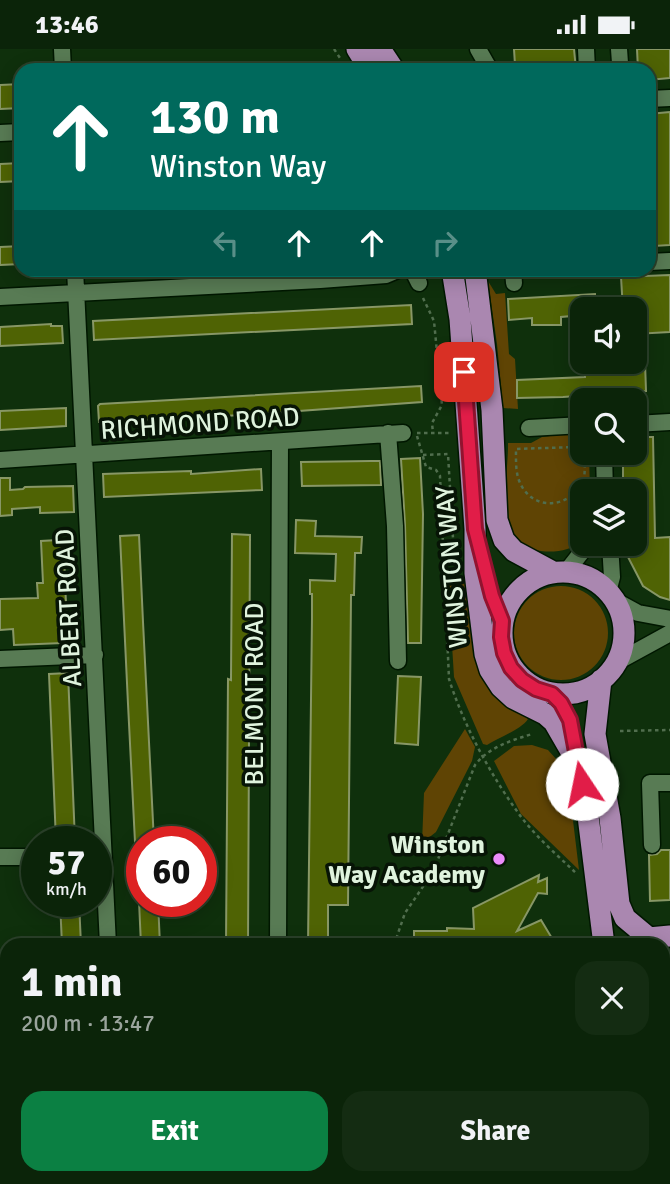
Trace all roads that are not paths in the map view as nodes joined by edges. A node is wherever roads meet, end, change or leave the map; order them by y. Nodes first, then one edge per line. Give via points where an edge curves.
1 (76, 277) edge
2 (360, 277) edge
3 (453, 277) edge
4 (476, 277) edge
5 (77, 293) junction
6 (0, 297) edge
7 (670, 422) edge
8 (647, 423) edge
9 (570, 426) edge
10 (529, 428) dead end
11 (280, 442) junction
12 (84, 455) junction
13 (0, 460) edge
14 (475, 529) junction
15 (576, 556) edge
16 (611, 556) edge
17 (559, 572) junction
18 (612, 596) junction
19 (670, 619) edge
20 (502, 621) junction
21 (670, 633) edge
22 (95, 655) junction
23 (0, 659) edge
24 (398, 661) dead end
25 (619, 661) junction
26 (601, 680) junction
27 (552, 694) junction
28 (576, 760) junction
29 (670, 783) edge
30 (99, 826) edge
31 (652, 845) dead end
32 (0, 857) edge
33 (21, 857) edge
34 (105, 917) edge
35 (107, 938) edge
36 (278, 938) edge
37 (603, 938) edge
38 (649, 938) edge

1 - 5 street, ALBERT ROAD
2 - 5 street
3 - 14 main road, WINSTON WAY
4 - 17 main road, WINSTON WAY via 492,410 497,520 514,551
5 - 6 street
5 - 12 street, ALBERT ROAD
7 - 8 street
9 - 10 street
11 - 12 street, RICHMOND ROAD
11 - 24 street, RICHMOND ROAD via 403,433 395,526
11 - 36 street, BELMONT ROAD
12 - 13 street, RICHMOND ROAD
12 - 22 street, ALBERT ROAD
14 - 20 main road
14 - 28 main road, WINSTON WAY via 475,573 490,670 513,698 554,722
15 - 17 street
16 - 18 street
17 - 18 main road via 589,578
17 - 20 main road via 539,576 520,589
18 - 19 street via 638,613
18 - 25 main road via 625,637
20 - 27 main road via 502,645 511,668 536,689
21 - 25 street
22 - 23 street
22 - 30 street, ALBERT ROAD
25 - 26 main road
26 - 27 main road via 578,692
26 - 38 main road via 595,734 620,904 625,918
27 - 28 main road via 570,720
28 - 37 main road, WINSTON WAY via 587,808
29 - 31 street via 650,783
32 - 33 street
34 - 35 street, ALBERT ROAD

